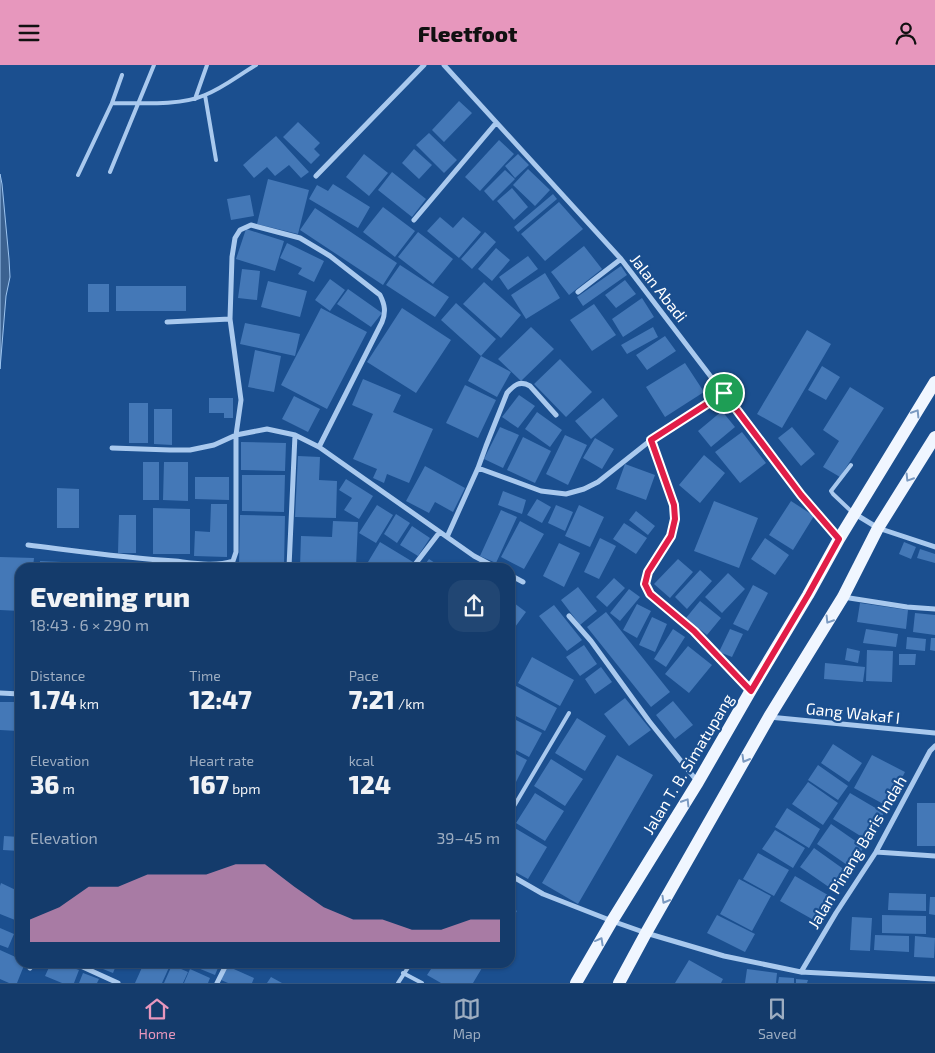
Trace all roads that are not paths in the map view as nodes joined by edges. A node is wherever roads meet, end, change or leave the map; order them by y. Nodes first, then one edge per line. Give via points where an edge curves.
1 (154, 65) edge
2 (207, 65) edge
3 (256, 65) edge
4 (424, 65) edge
5 (444, 65) edge
6 (122, 75) dead end
7 (205, 95) junction
8 (195, 99) junction
9 (112, 103) junction
10 (139, 103) junction
11 (496, 123) junction
12 (216, 160) dead end
13 (110, 171) dead end
14 (78, 175) dead end
15 (316, 175) dead end
16 (414, 220) dead end
17 (621, 259) junction
18 (578, 292) dead end
19 (230, 319) junction
20 (167, 322) dead end
21 (935, 382) edge
22 (724, 393) junction
23 (556, 415) dead end
24 (236, 435) junction
25 (295, 435) junction
26 (935, 437) edge
27 (651, 440) junction
28 (112, 447) dead end
29 (319, 447) junction
30 (851, 465) dead end
31 (478, 468) junction
32 (854, 514) junction
33 (878, 529) junction
34 (439, 533) junction
35 (447, 537) junction
36 (839, 539) junction
37 (28, 545) dead end
38 (935, 547) edge
39 (196, 563) edge
40 (226, 563) edge
41 (289, 563) edge
42 (416, 563) edge
43 (487, 563) edge
44 (515, 578) edge
45 (523, 582) dead end
46 (843, 597) junction
47 (935, 609) edge
48 (569, 615) dead end
49 (751, 691) junction
50 (0, 693) edge
51 (15, 694) edge
52 (569, 713) dead end
53 (769, 717) junction
54 (935, 733) edge
55 (935, 746) edge
56 (698, 782) junction
57 (515, 805) edge
58 (876, 852) junction
59 (935, 856) edge
60 (515, 878) edge
61 (612, 921) junction
62 (646, 933) junction
63 (84, 968) edge
64 (224, 968) edge
65 (407, 968) edge
66 (801, 972) junction
67 (403, 973) junction
68 (935, 979) edge
69 (109, 981) edge
70 (118, 983) edge
71 (217, 983) edge
72 (398, 983) edge
73 (422, 983) edge
74 (576, 983) edge
75 (619, 983) edge

1 - 10 lane
2 - 8 lane
3 - 7 lane
4 - 15 street
5 - 11 street, Jalan Abadi
6 - 9 lane
7 - 8 lane
7 - 12 lane
8 - 10 lane
9 - 10 lane
9 - 14 lane
10 - 13 lane
11 - 16 street
11 - 17 street, Jalan Abadi
17 - 18 street
17 - 22 street, Jalan Abadi
19 - 20 street
19 - 24 street via 241,400
19 - 29 street via 235,238 240,229 251,225 300,238 330,256 380,295 386,312 382,322
32 -> 21 main road, Jalan T. B. Simatupang
22 - 27 street
22 - 36 street, Jalan Abadi via 801,495
23 - 31 street via 530,386 524,383 512,387
24 - 25 street via 267,429
24 - 28 street via 214,445 190,449
24 - 40 street via 236,552 233,561
25 - 29 street
25 - 41 street
26 -> 33 main road
27 - 31 street via 598,482 566,494 541,491
27 - 49 street via 674,505 675,519 671,536 648,572 645,584 650,594 694,631
29 - 34 street
30 - 32 lane via 832,491
31 - 35 street
32 - 33 street
32 - 36 main road, Jalan T. B. Simatupang
33 - 38 street
33 - 46 main road
34 - 35 street
34 - 42 street
35 - 43 street
36 - 49 main road, Jalan T. B. Simatupang
37 - 39 street
44 - 45 street
46 - 47 street
46 -> 53 main road
48 - 56 street
49 - 56 main road, Jalan T. B. Simatupang
50 - 51 street
52 - 57 lane
53 - 54 street, Gang Wakaf I
53 -> 62 main road
55 - 58 street, Jalan Pinang Baris Indah
61 -> 56 main road, Jalan T. B. Simatupang
58 - 59 street
58 - 66 street, Jalan Pinang Baris Indah
60 - 61 street
61 - 62 street
74 -> 61 main road, Jalan T. B. Simatupang
62 - 66 street
62 - 75 main road
63 - 69 street
64 - 71 street
65 - 67 lane
66 - 68 street
67 - 72 lane
67 - 73 lane
69 - 70 street

